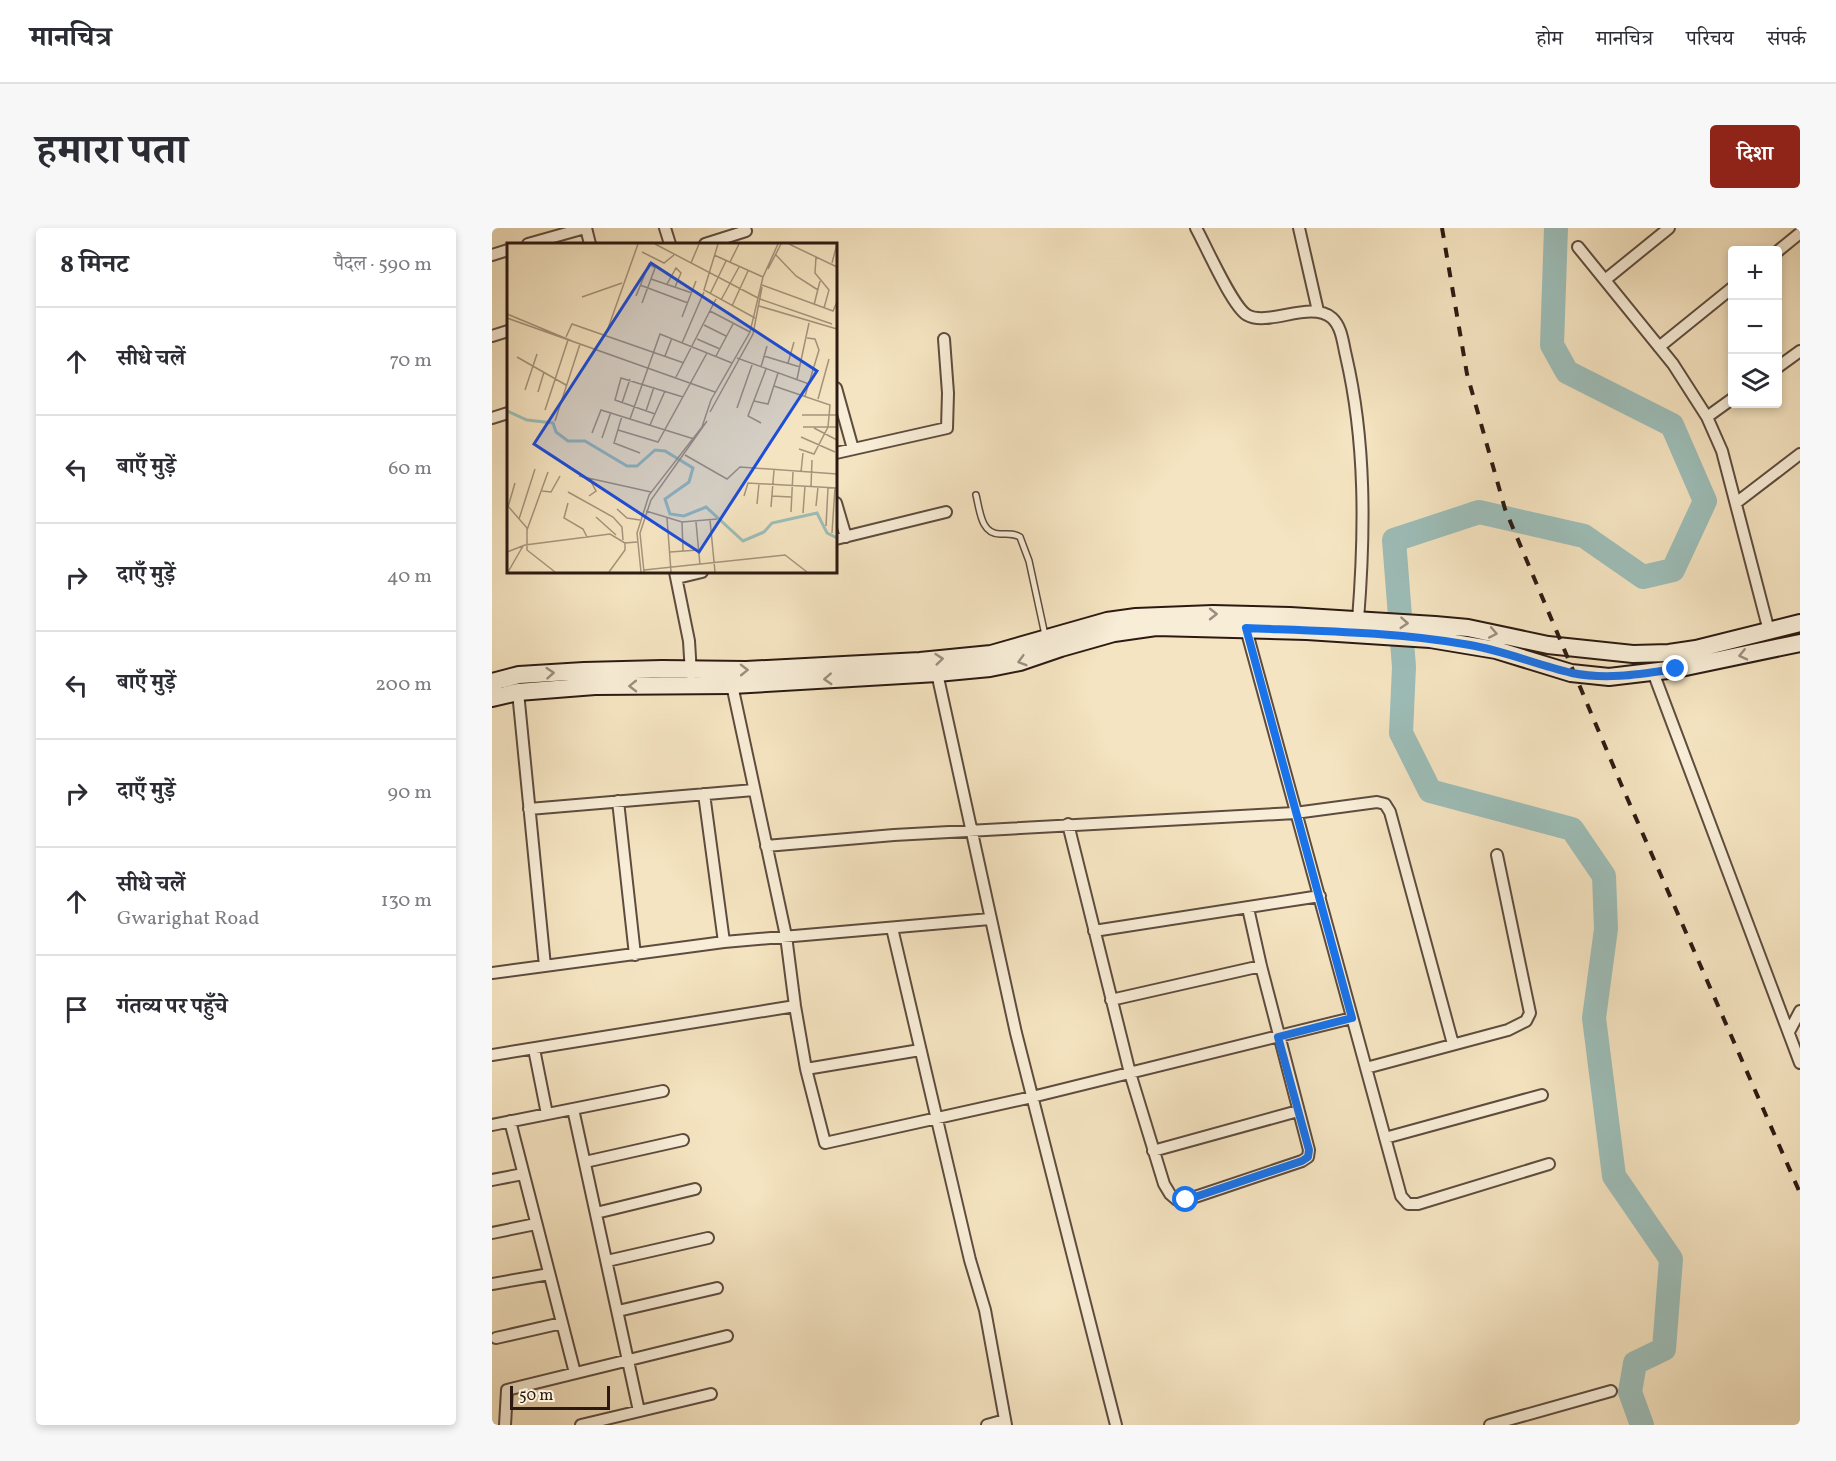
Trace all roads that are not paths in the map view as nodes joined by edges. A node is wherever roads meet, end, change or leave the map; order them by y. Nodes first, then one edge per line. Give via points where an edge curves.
1 (586, 228) edge
2 (665, 228) edge
3 (1196, 228) edge
4 (1299, 228) edge
5 (1669, 228) edge
6 (746, 231) dead end
7 (1798, 239) edge
8 (532, 243) edge
9 (590, 243) edge
10 (670, 243) edge
11 (708, 243) edge
12 (1578, 247) dead end
13 (1782, 249) edge
14 (507, 250) edge
15 (492, 255) edge
16 (1605, 280) junction
17 (1728, 291) edge
18 (1318, 311) junction
19 (507, 331) edge
20 (492, 336) edge
21 (944, 339) dead end
22 (1659, 347) junction
23 (1800, 351) edge
24 (1782, 364) edge
25 (837, 392) edge
26 (1728, 402) edge
27 (507, 413) edge
28 (1707, 417) junction
29 (492, 418) edge
30 (853, 449) junction
31 (837, 453) edge
32 (1800, 454) edge
33 (976, 495) dead end
34 (1736, 502) junction
35 (837, 510) edge
36 (946, 512) dead end
37 (841, 538) edge
38 (676, 574) edge
39 (1800, 623) edge
40 (1368, 625) junction
41 (1246, 628) junction
42 (1769, 631) junction
43 (1433, 632) junction
44 (1046, 640) junction
45 (1800, 643) edge
46 (1653, 672) junction
47 (937, 673) junction
48 (691, 678) junction
49 (492, 682) edge
50 (732, 685) junction
51 (518, 692) junction
52 (492, 698) edge
53 (754, 790) junction
54 (704, 794) junction
55 (618, 801) junction
56 (530, 809) junction
57 (1296, 813) junction
58 (1068, 824) junction
59 (972, 831) junction
60 (766, 846) junction
61 (1497, 855) dead end
62 (1320, 896) junction
63 (1248, 908) junction
64 (990, 920) junction
65 (892, 928) junction
66 (1094, 931) junction
67 (786, 936) junction
68 (724, 942) junction
69 (635, 955) junction
70 (545, 966) junction
71 (1261, 966) junction
72 (492, 973) edge
73 (1112, 1000) junction
74 (795, 1006) junction
75 (1800, 1011) edge
76 (1352, 1018) junction
77 (1789, 1032) junction
78 (1278, 1037) junction
79 (1453, 1044) junction
80 (534, 1049) junction
81 (920, 1050) junction
82 (492, 1055) edge
83 (1800, 1062) edge
84 (1366, 1068) junction
85 (806, 1069) junction
86 (1130, 1072) junction
87 (663, 1091) dead end
88 (1542, 1095) dead end
89 (1032, 1097) junction
90 (573, 1108) junction
91 (1298, 1111) junction
92 (547, 1114) junction
93 (937, 1118) junction
94 (510, 1121) junction
95 (492, 1125) edge
96 (1384, 1138) junction
97 (683, 1140) dead end
98 (1154, 1151) junction
99 (585, 1162) junction
100 (1549, 1164) dead end
101 (524, 1174) junction
102 (492, 1180) edge
103 (694, 1189) dead end
104 (596, 1213) junction
105 (537, 1224) junction
106 (492, 1233) edge
107 (708, 1238) dead end
108 (607, 1262) junction
109 (549, 1274) junction
110 (492, 1284) edge
111 (717, 1288) dead end
112 (618, 1311) junction
113 (562, 1323) junction
114 (727, 1336) dead end
115 (496, 1338) dead end
116 (628, 1360) junction
117 (575, 1373) junction
118 (1611, 1392) dead end
119 (711, 1394) dead end
120 (639, 1411) junction
121 (1006, 1423) edge
122 (505, 1425) edge
123 (581, 1425) edge
124 (987, 1425) edge
125 (1116, 1425) edge
126 (1490, 1425) edge

1 - 8 street
1 - 9 street
2 - 10 street
3 - 18 street via 1247,315 1260,318
4 - 18 street
5 - 16 street
6 - 11 street
7 - 13 street
12 - 16 street
14 - 15 street
16 - 22 street
17 - 22 street
18 - 40 street via 1332,318 1339,329 1351,377 1358,425
19 - 20 street
21 - 30 street via 947,428
22 - 28 street
23 - 24 street
25 - 30 street
26 - 28 street
27 - 29 street
28 - 34 street via 1722,451
30 - 31 street
32 - 34 street
33 - 44 lane via 987,530 1020,537
34 - 42 street
35 - 37 street
36 - 37 street
38 - 48 street via 689,641
39 - 42 street
40 - 41 street
40 - 43 street
44 -> 40 street via 1107,621 1136,617 1213,614
41 -> 47 street via 1156,627 1114,633 1020,662
41 - 57 street
43 -> 42 street via 1468,628 1548,645 1633,654 1669,653
43 - 46 street via 1581,674 1609,677
48 -> 44 street via 746,670 991,654
45 -> 46 street
46 - 77 street
47 -> 50 street
47 - 59 street
49 -> 48 street via 519,675 662,669
48 - 50 street
48 -> 51 street
50 - 53 street
51 - 52 street
51 - 56 street
53 - 54 street
53 - 60 street
54 - 55 street
54 - 68 street
55 - 56 street
55 - 69 street
56 - 70 street
57 - 58 street
57 - 62 street
57 - 79 street via 1385,804
58 - 59 street
58 - 66 street
59 - 60 street
59 - 64 street
60 - 67 street
61 - 79 street via 1530,1013 1526,1021 1508,1030
62 - 63 street
62 - 76 street
63 - 66 street
63 - 71 street
64 - 65 street
64 - 89 street
65 - 67 street
65 - 81 street
66 - 73 street
67 - 68 street
67 - 74 street
68 - 69 street
69 - 70 street
70 - 72 street
71 - 73 street
71 - 78 street
73 - 86 street
74 - 80 street
74 - 85 street
75 - 77 street
76 - 78 street
76 - 84 street
77 - 83 street
78 - 86 street
78 - 91 street
79 - 84 street
80 - 82 street
80 - 92 street
81 - 85 street
81 - 93 street
84 - 96 street
85 - 93 street via 825,1143
86 - 89 street
86 - 98 street
87 - 90 street
88 - 96 street
89 - 93 street
89 - 125 street
90 - 92 street
90 - 99 street
91 - 98 street
91 - 98 street via 1308,1157 1186,1200 1177,1200 1170,1194
92 - 94 street
93 - 121 street via 985,1310
94 - 95 street
94 - 101 street
96 - 100 street via 1401,1196 1408,1204
97 - 99 street
99 - 104 street
101 - 102 street
101 - 105 street
103 - 104 street
104 - 108 street
105 - 106 street
105 - 109 street
107 - 108 street
108 - 112 street
109 - 110 street
109 - 113 street
111 - 112 street
112 - 116 street
113 - 115 street
113 - 117 street
114 - 116 street
116 - 117 street
116 - 120 street
117 - 122 street via 507,1390
118 - 126 street
119 - 120 street
120 - 123 street
121 - 124 street

